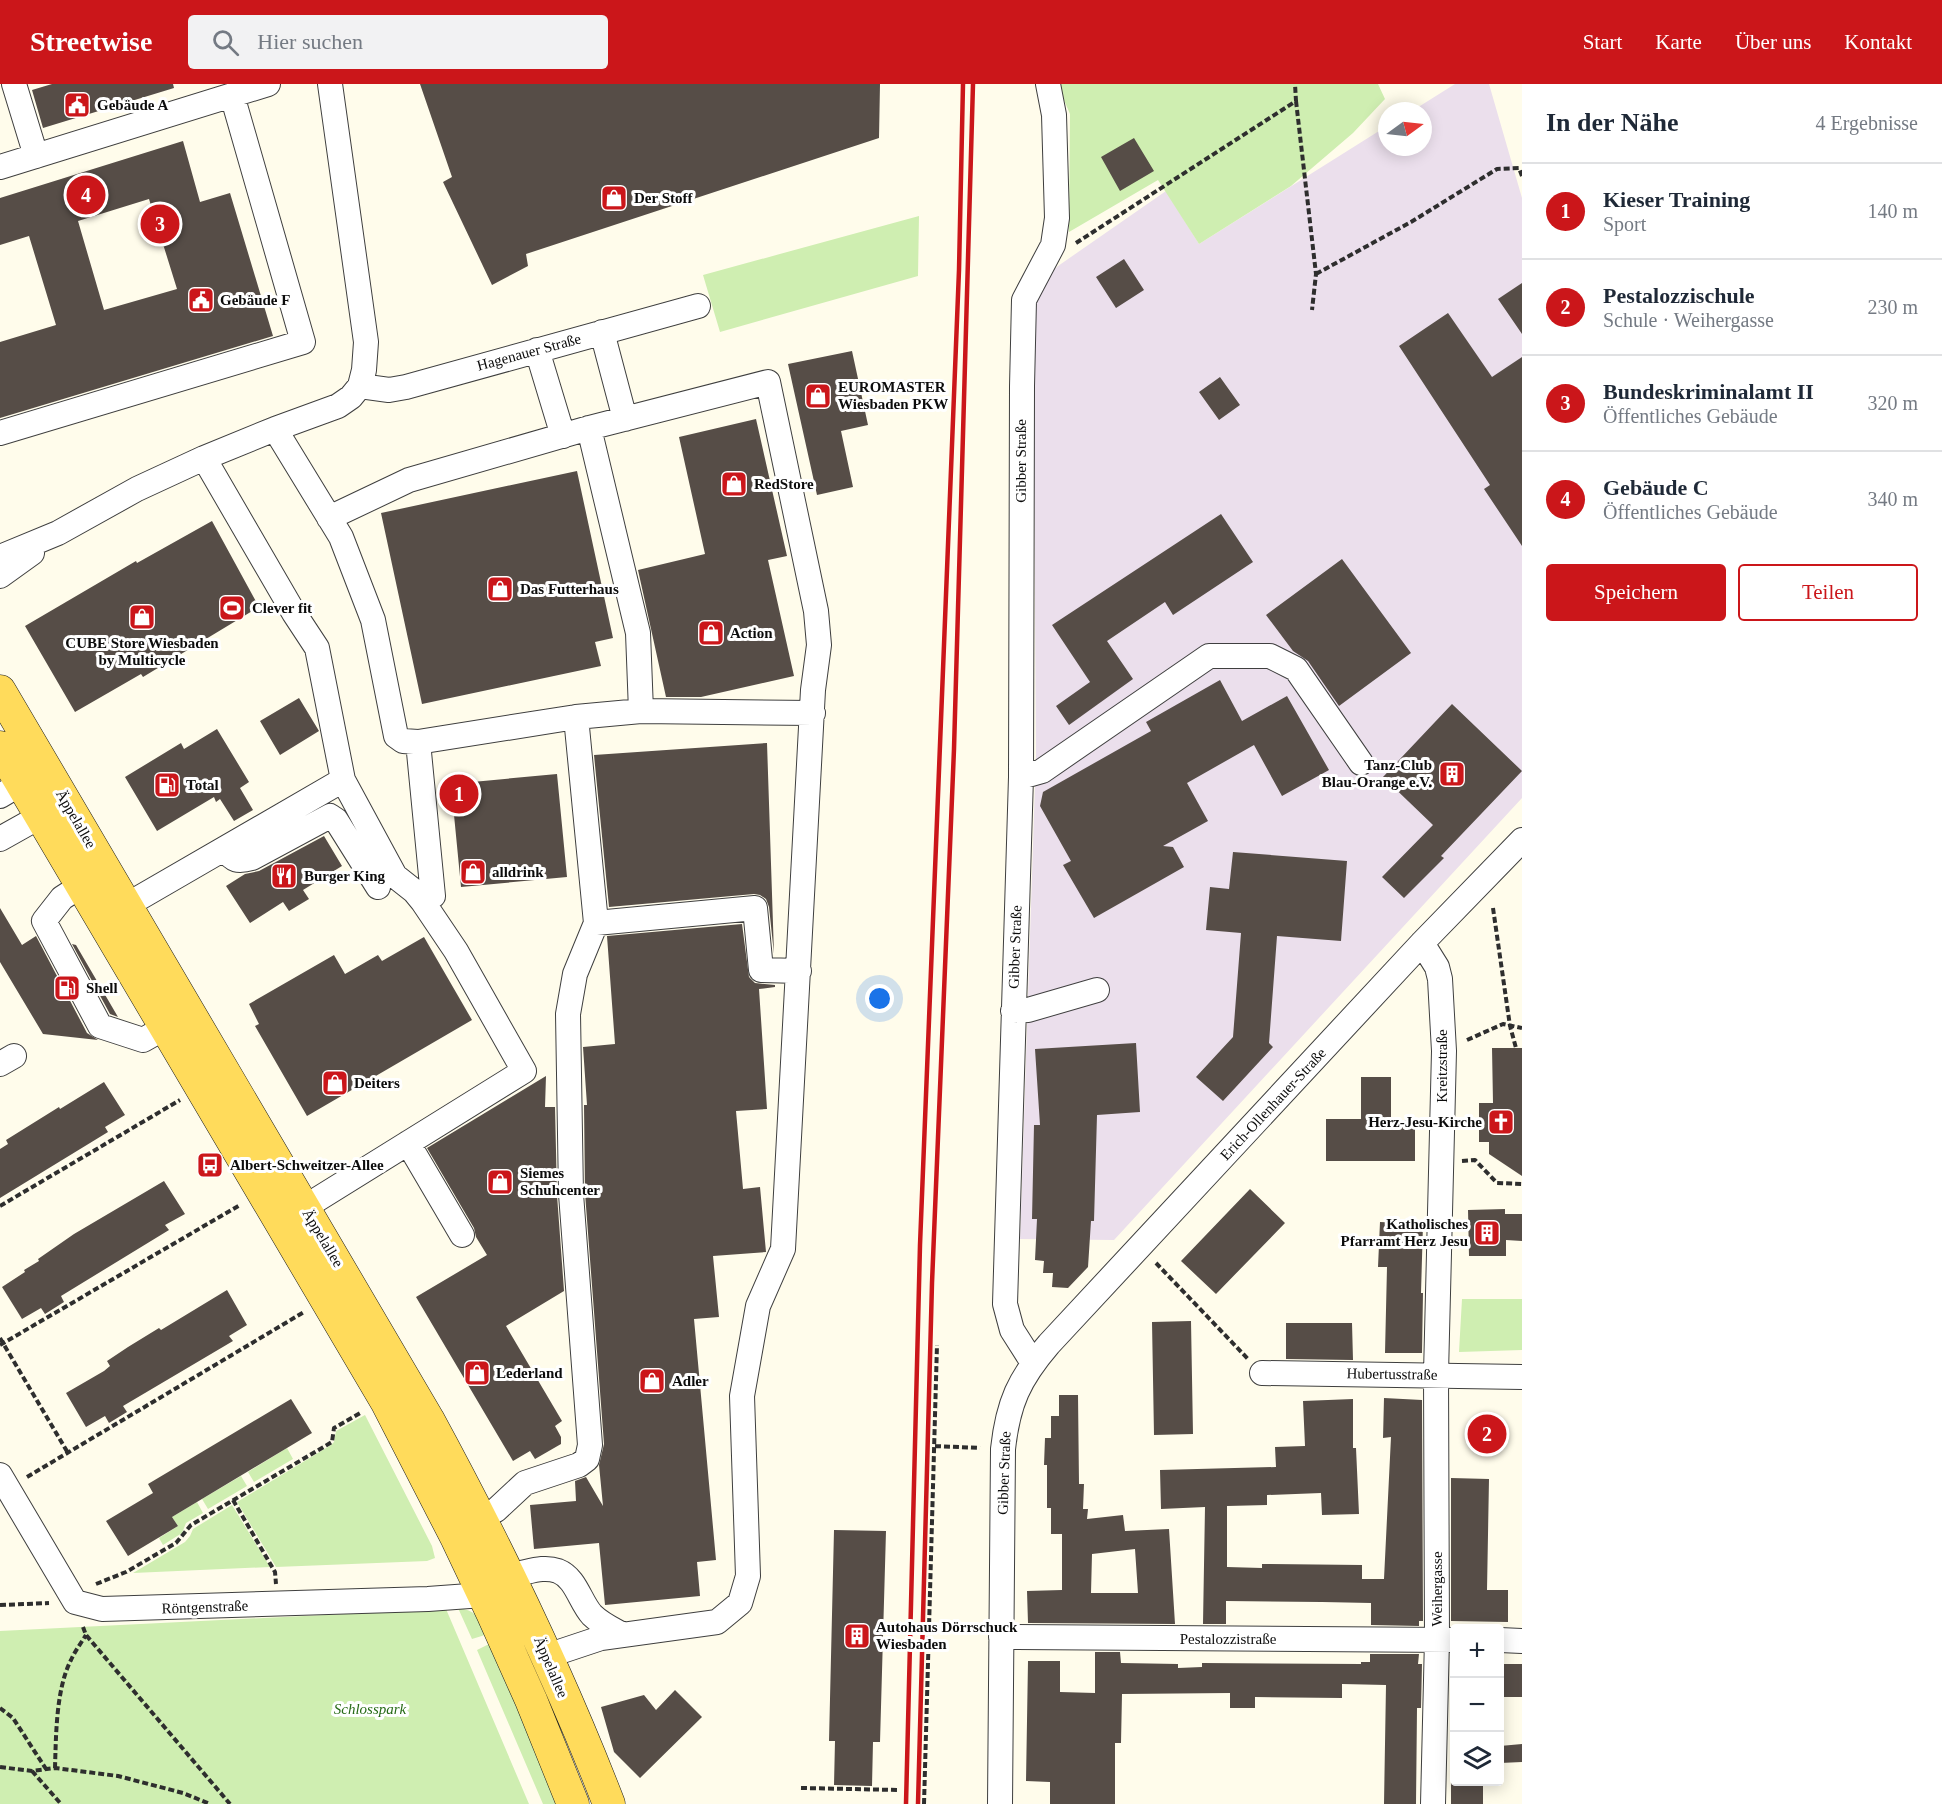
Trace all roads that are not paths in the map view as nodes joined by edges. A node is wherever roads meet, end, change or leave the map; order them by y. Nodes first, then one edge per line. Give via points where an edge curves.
1 (14, 84) edge
2 (330, 84) edge
3 (1047, 84) edge
4 (262, 85) edge
5 (232, 95) junction
6 (36, 156) junction
7 (0, 167) edge
8 (698, 306) dead end
9 (602, 332) junction
10 (537, 350) junction
11 (360, 386) junction
12 (625, 418) junction
13 (589, 428) junction
14 (275, 429) junction
15 (0, 433) edge
16 (562, 436) junction
17 (204, 458) junction
18 (329, 518) junction
19 (58, 533) junction
20 (0, 556) edge
21 (0, 576) edge
22 (0, 691) edge
23 (641, 711) junction
24 (813, 713) junction
25 (576, 717) junction
26 (418, 742) junction
27 (0, 747) edge
28 (1361, 763) dead end
29 (1021, 777) junction
30 (343, 780) junction
31 (57, 786) junction
32 (11, 790) edge
33 (41, 816) junction
34 (0, 839) edge
35 (1520, 841) edge
36 (225, 849) junction
37 (82, 885) junction
38 (378, 887) dead end
39 (423, 902) junction
40 (127, 905) junction
41 (596, 923) junction
42 (1422, 943) junction
43 (799, 971) junction
44 (1097, 990) dead end
45 (1013, 1011) junction
46 (166, 1027) junction
47 (408, 1143) junction
48 (293, 1214) junction
49 (462, 1235) dead end
50 (1033, 1363) junction
51 (1262, 1373) road end
52 (1436, 1374) junction
53 (1522, 1377) edge
54 (4, 1481) edge
55 (481, 1518) junction
56 (456, 1537) junction
57 (509, 1576) junction
58 (483, 1595) junction
59 (623, 1635) junction
60 (1001, 1637) junction
61 (1446, 1640) edge
62 (1504, 1640) edge
63 (1522, 1641) edge
64 (547, 1656) junction
65 (573, 1804) edge
66 (609, 1804) edge
67 (1000, 1804) edge
68 (1433, 1804) edge

1 - 6 street
2 - 11 street via 366,342
3 - 29 street, Gibber Straße via 1053,116 1057,218 1053,245 1024,300
4 - 5 street
5 - 6 street
5 - 15 street via 303,342
6 - 7 street
8 - 9 street, Hagenauer Straße
9 - 10 street, Hagenauer Straße
9 - 12 street
10 - 11 street, Hagenauer Straße via 406,387 389,390
10 - 16 street
11 - 14 street via 339,406
12 - 13 street
12 - 24 street via 768,382 816,611 819,645
13 - 16 street
13 - 23 street via 638,633
14 - 17 street
14 - 18 street
16 - 18 street via 409,480
17 - 19 street via 137,489
17 - 30 street via 317,648
18 - 26 street via 341,537 373,620 396,736
19 - 20 street
19 - 21 street
22 - 31 main road, Äppelallee
23 - 24 street
23 - 25 street
24 - 43 street
25 - 26 street
25 - 41 street
26 - 39 street via 433,896
27 - 32 main road, Äppelallee
28 - 29 street via 1296,669 1270,656 1209,656 1042,771
29 - 45 street, Gibber Straße
30 - 36 street
30 - 39 street via 394,876
31 - 32 street via 36,781
31 - 33 street via 51,806
31 - 40 main road, Äppelallee
32 - 33 main road, Äppelallee
33 - 34 street
33 - 37 main road, Äppelallee
35 - 42 street, Erich-Ollenhauer-Straße
36 - 38 street via 239,862 252,858 330,816
36 - 40 street
37 - 46 main road, Äppelallee
37 - 46 street via 62,898 44,921 100,1026 143,1040
39 - 47 street via 456,951 524,1071
40 - 48 main road, Äppelallee
41 - 43 street via 755,908 760,970
41 - 55 street via 575,974 568,1014 578,1100 571,1194 590,1445 587,1459 579,1465 525,1483 496,1510
42 - 50 street, Erich-Ollenhauer-Straße
42 - 52 street, Kreitzstraße via 1438,973 1444,1051
43 - 59 street via 783,1249 758,1306 742,1396 748,1576 740,1603 717,1622
44 - 45 street
45 - 50 street, Gibber Straße via 1005,1305 1012,1330
46 - 48 main road, Äppelallee
47 - 48 street
47 - 49 street
48 - 55 main road, Äppelallee via 428,1419
48 - 56 main road, Äppelallee
50 - 60 street, Gibber Straße via 1007,1419 1003,1449
51 - 52 street, Hubertusstraße
52 - 53 street, Hubertusstraße
52 - 61 street, Weihergasse
54 - 58 street, Röntgenstraße via 73,1598 102,1609
55 - 57 main road, Äppelallee
56 - 57 street via 488,1569
56 - 58 main road, Äppelallee
57 - 59 street via 548,1568 564,1574 591,1614
57 - 64 main road, Äppelallee
58 - 65 main road, Äppelallee
59 - 64 street
60 - 61 street, Pestalozzistraße
60 - 67 street, Gibber Straße
61 - 68 street, Weihergasse
62 - 63 street
64 - 66 main road, Äppelallee

